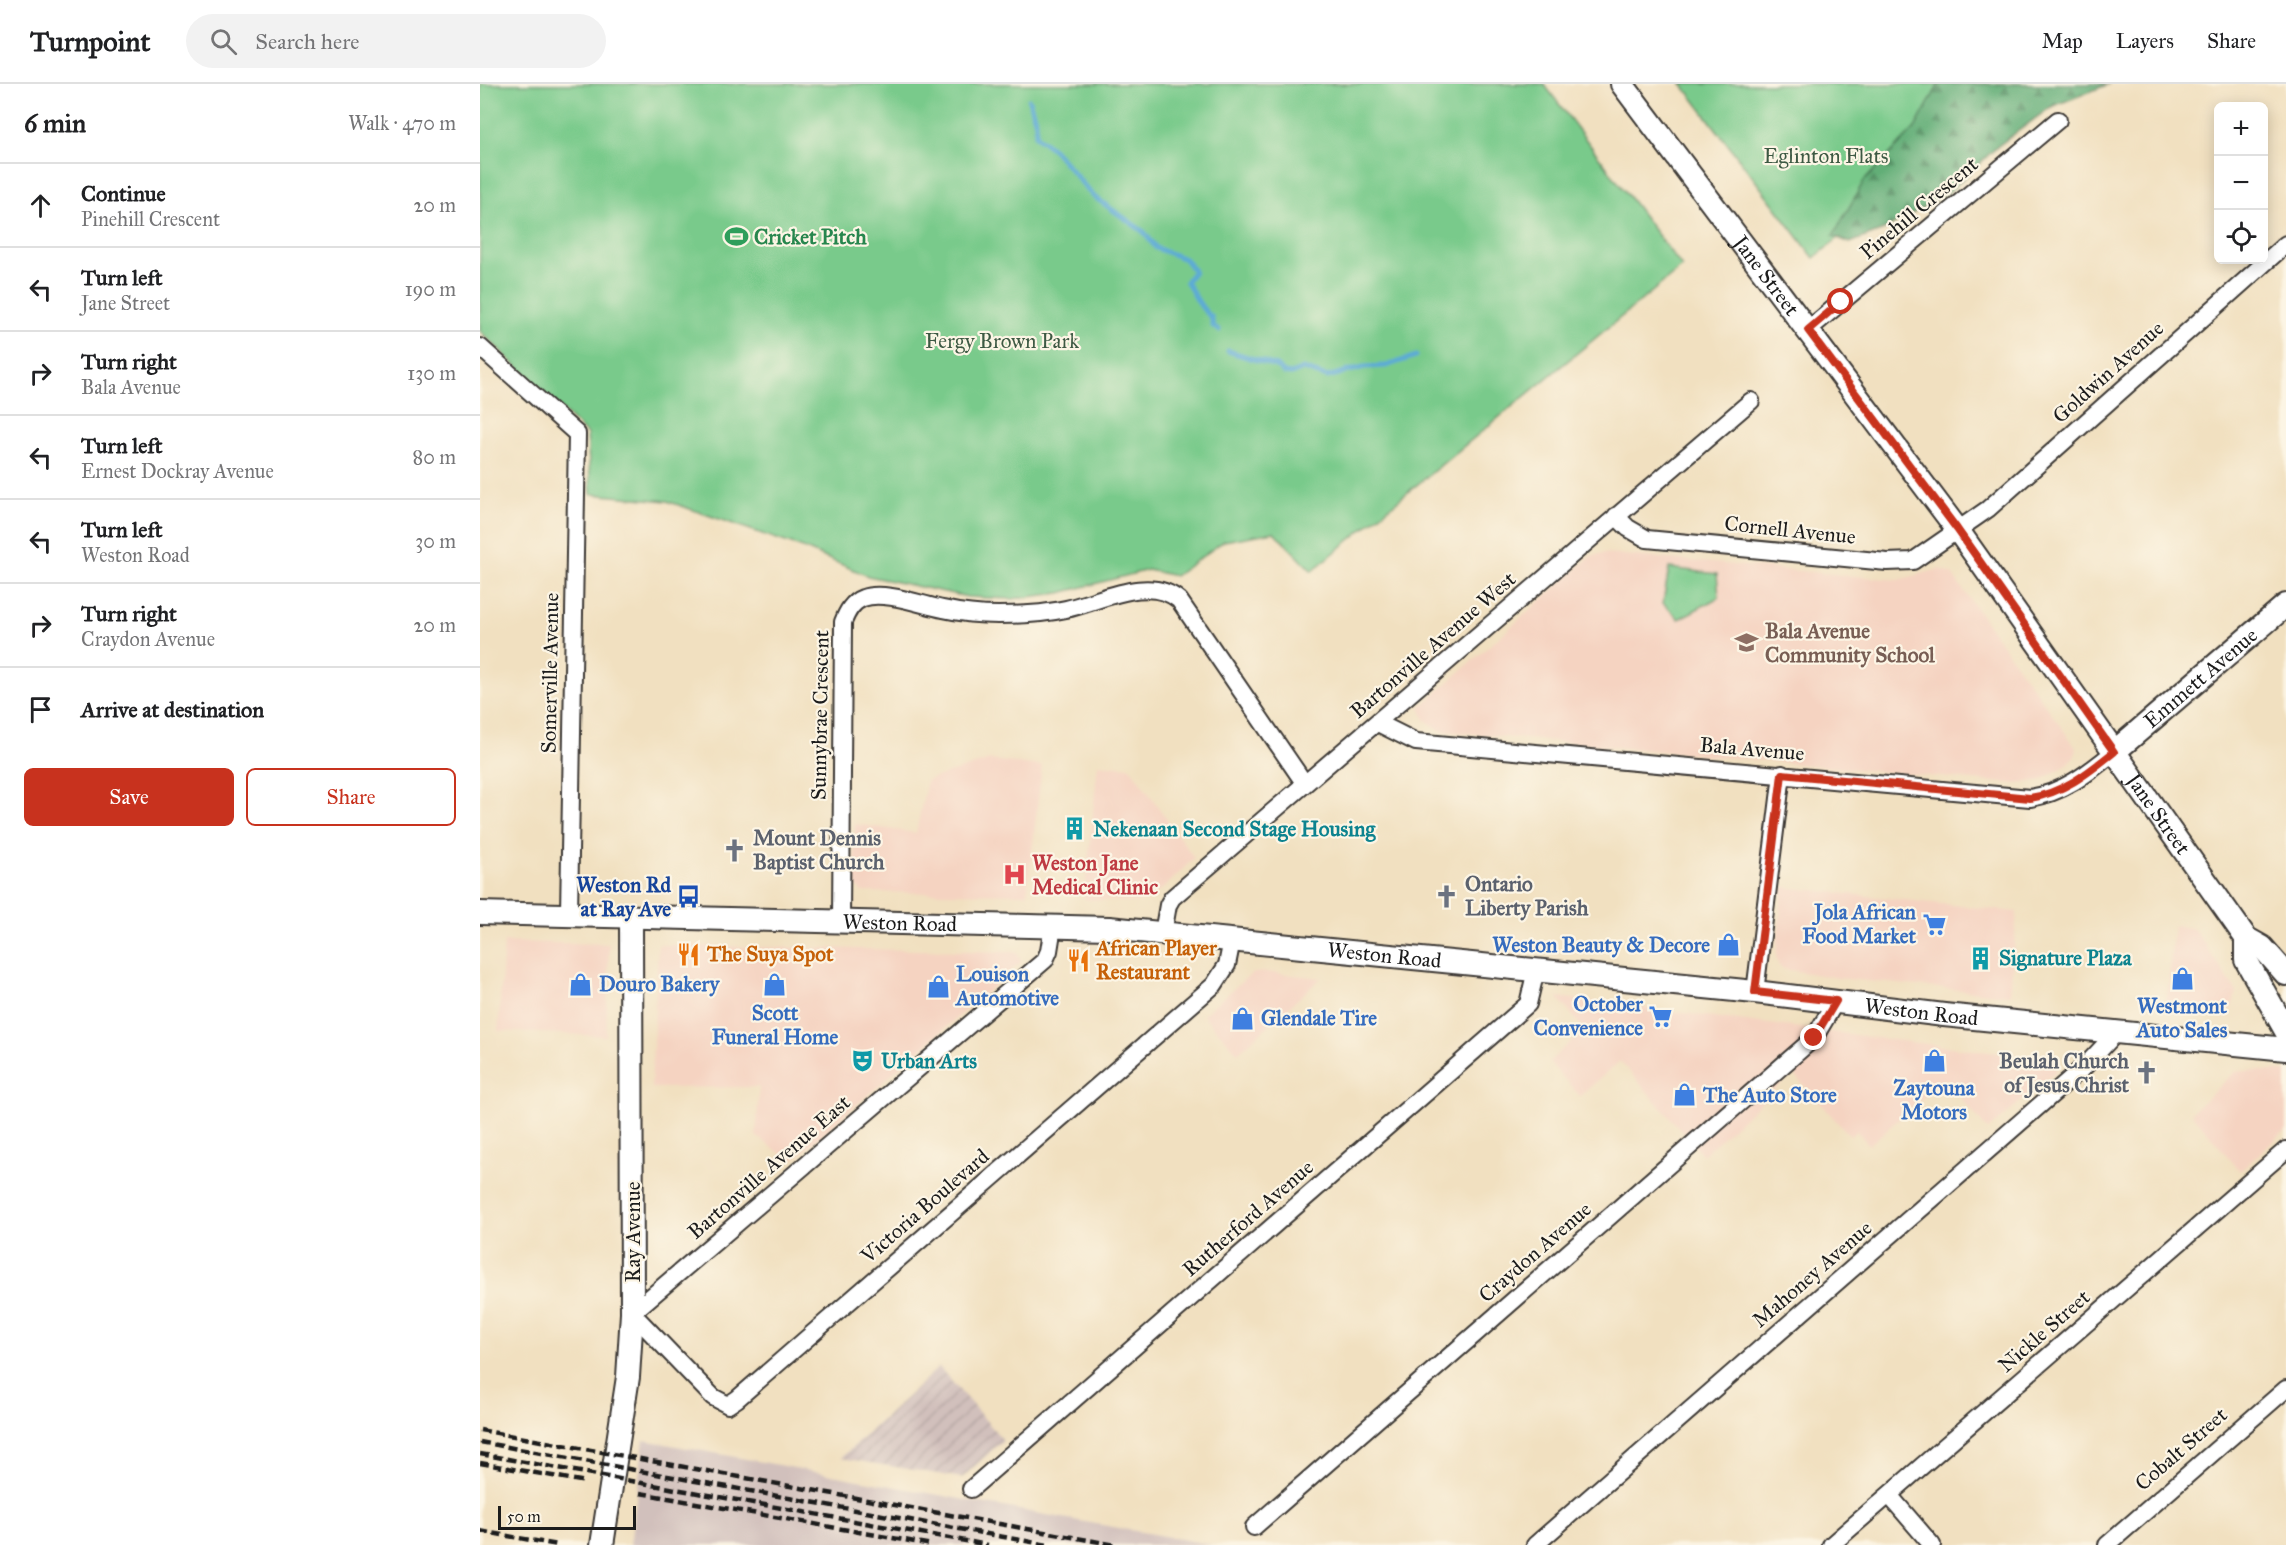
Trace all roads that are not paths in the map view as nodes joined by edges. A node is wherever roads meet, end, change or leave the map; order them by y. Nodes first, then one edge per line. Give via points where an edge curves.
1 (1622, 84) edge
2 (2058, 120) dead end
3 (2286, 244) edge
4 (1808, 330) junction
5 (480, 347) edge
6 (1751, 401) dead end
7 (1616, 516) junction
8 (1957, 529) junction
9 (2286, 605) edge
10 (1378, 723) junction
11 (2114, 752) junction
12 (1782, 774) junction
13 (1305, 784) junction
14 (480, 913) edge
15 (569, 913) junction
16 (631, 916) junction
17 (841, 922) junction
18 (1053, 926) junction
19 (1162, 933) junction
20 (2246, 938) junction
21 (1232, 940) junction
22 (1536, 970) junction
23 (2286, 974) edge
24 (1755, 992) junction
25 (1836, 1001) junction
26 (2286, 1031) edge
27 (2116, 1033) junction
28 (2286, 1049) edge
29 (2286, 1150) edge
30 (632, 1313) junction
31 (2286, 1389) edge
32 (970, 1489) dead end
33 (1889, 1495) junction
34 (1254, 1527) dead end
35 (602, 1545) edge
36 (1535, 1545) edge
37 (1831, 1545) edge
38 (1932, 1545) edge
39 (2107, 1545) edge

1 - 4 main road, Jane Street
2 - 4 street, Pinehill Crescent
3 - 8 street, Goldwin Avenue via 1988,509
4 - 8 main road, Jane Street
5 - 15 street, Somerville Avenue via 577,434
6 - 7 street, Bartonville Avenue West
7 - 8 street, Cornell Avenue via 1647,538 1887,562 1913,561
7 - 10 street, Bartonville Avenue West
8 - 11 main road, Jane Street
9 - 11 main road, Emmett Avenue
10 - 12 street, Bala Avenue via 1416,742
10 - 13 street, Bartonville Avenue West
11 - 12 street, Bala Avenue via 2073,782 2030,798
11 - 20 main road, Jane Street
12 - 24 street
13 - 17 street, Sunnybrae Crescent via 1170,592 1138,590 1067,609 1008,615 964,613 878,595 863,598 847,612 843,622
13 - 19 street, Bartonville Avenue West via 1172,898
14 - 15 main road, Weston Road
15 - 16 main road, Weston Road
16 - 17 main road, Weston Road
16 - 30 main road, Ray Avenue
17 - 18 main road, Weston Road
18 - 19 main road, Weston Road
18 - 30 street, Bartonville Avenue East via 1044,960
19 - 21 main road, Weston Road
20 - 23 main road, Jane Street via 2262,947
20 - 26 main road, Jane Street via 2246,960
21 - 22 main road, Weston Road
21 - 30 street, Victoria Boulevard via 1227,965 1214,985 728,1405 712,1397
22 - 24 main road, Weston Road
22 - 32 street, Rutherford Avenue via 1528,1004
24 - 25 main road, Weston Road
25 - 27 main road, Weston Road
25 - 34 street, Craydon Avenue via 1814,1038
27 - 28 main road, Weston Road
27 - 36 street, Mahoney Avenue via 2086,1065
29 - 33 street, Nickle Street
30 - 35 main road, Ray Avenue via 628,1377
31 - 39 street, Cobalt Street
33 - 37 street, Nickle Street
33 - 38 street

